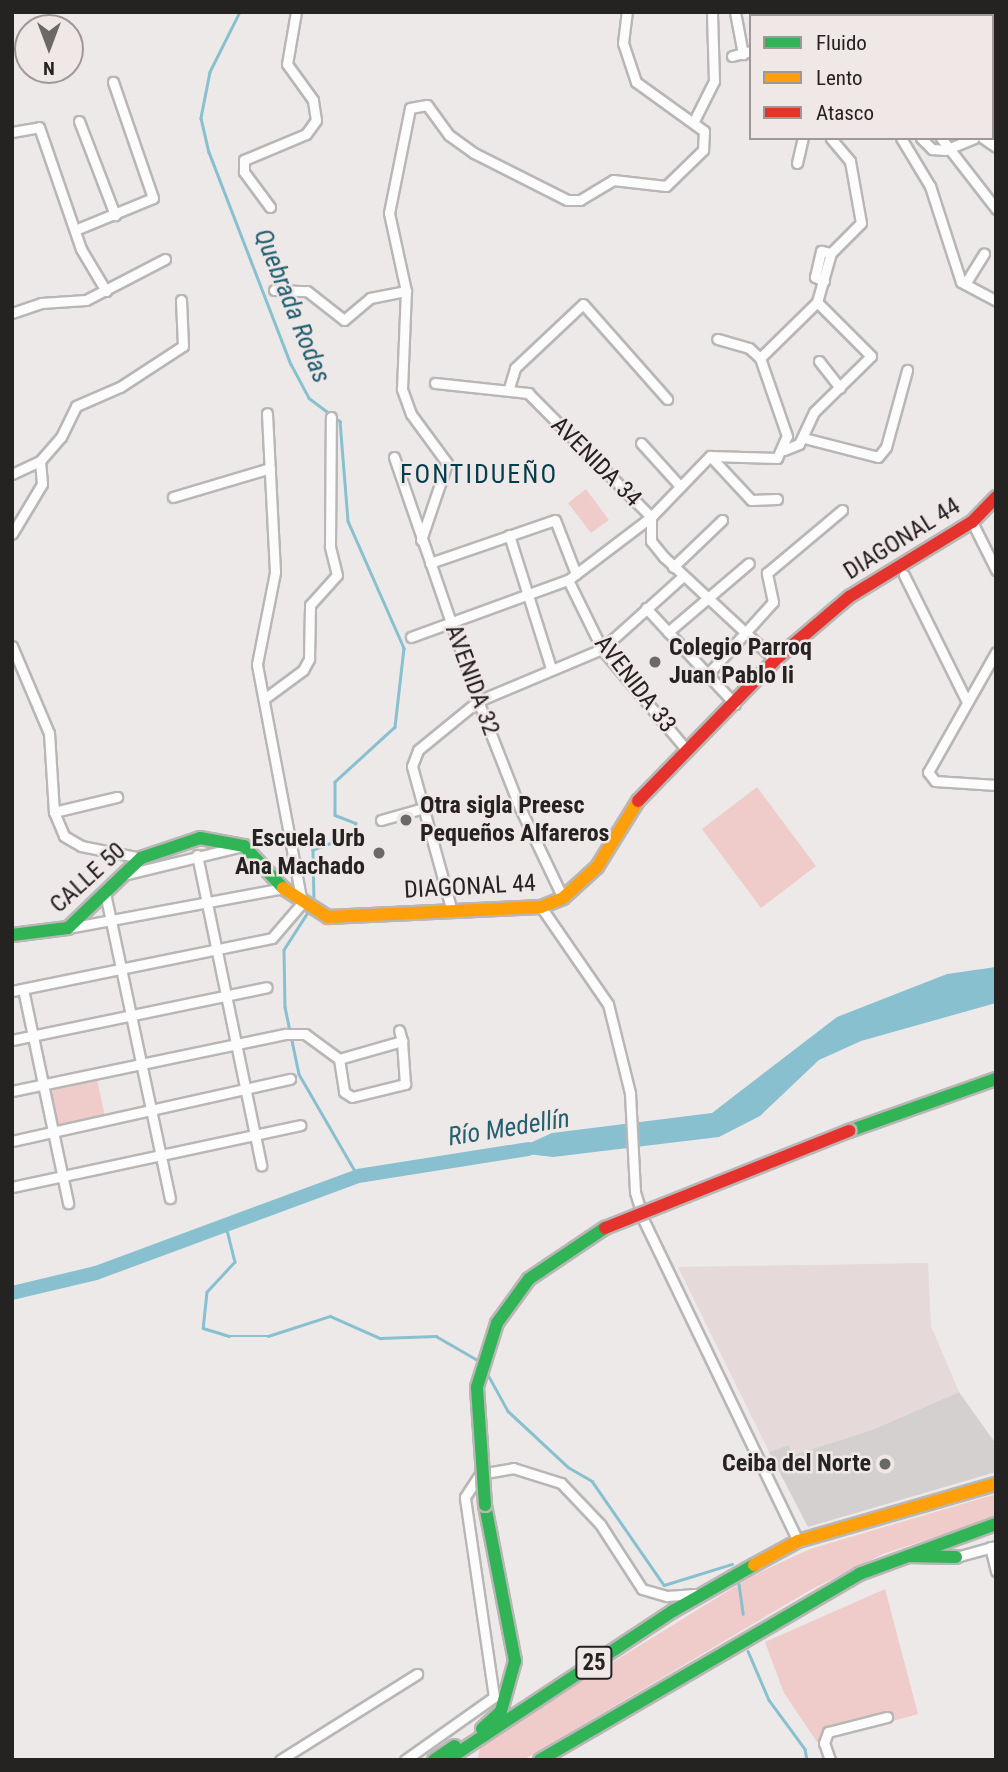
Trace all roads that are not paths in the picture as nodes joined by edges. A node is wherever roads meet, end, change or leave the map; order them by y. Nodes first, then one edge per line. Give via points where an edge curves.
1 (296, 12) edge
2 (626, 12) edge
3 (712, 12) edge
4 (735, 12) edge
5 (747, 52) edge
6 (732, 56) dead end
7 (113, 82) dead end
8 (79, 121) dead end
9 (694, 121) junction
10 (12, 132) edge
11 (803, 140) edge
12 (833, 140) edge
13 (902, 140) edge
14 (923, 140) edge
15 (942, 140) edge
16 (969, 140) edge
17 (945, 150) junction
18 (797, 163) dead end
19 (271, 207) dead end
20 (996, 209) edge
21 (115, 215) junction
22 (75, 230) junction
23 (984, 254) dead end
24 (164, 259) dead end
25 (965, 284) junction
26 (274, 290) dead end
27 (106, 291) junction
28 (406, 291) junction
29 (181, 300) dead end
30 (996, 301) edge
31 (817, 302) junction
32 (12, 313) edge
33 (717, 338) dead end
34 (760, 358) junction
35 (819, 362) dead end
36 (907, 370) dead end
37 (435, 383) dead end
38 (509, 388) junction
39 (840, 388) junction
40 (667, 400) dead end
41 (267, 413) dead end
42 (331, 417) dead end
43 (804, 438) junction
44 (641, 443) dead end
45 (783, 450) junction
46 (710, 456) junction
47 (394, 457) dead end
48 (40, 461) junction
49 (270, 468) junction
50 (12, 474) edge
51 (680, 486) junction
52 (173, 497) dead end
53 (996, 498) edge
54 (777, 499) dead end
55 (842, 510) dead end
56 (651, 517) junction
57 (722, 520) dead end
58 (972, 522) junction
59 (12, 534) edge
60 (509, 535) junction
61 (422, 540) junction
62 (430, 563) junction
63 (749, 563) dead end
64 (673, 567) junction
65 (996, 570) edge
66 (576, 574) junction
67 (904, 575) dead end
68 (683, 576) junction
69 (568, 580) junction
70 (529, 595) junction
71 (709, 598) junction
72 (646, 608) junction
73 (451, 622) junction
74 (668, 632) junction
75 (747, 632) junction
76 (411, 637) dead end
77 (12, 646) edge
78 (602, 649) junction
79 (996, 652) edge
80 (775, 660) junction
81 (551, 668) junction
82 (707, 675) junction
83 (264, 699) junction
84 (965, 700) junction
85 (478, 701) junction
86 (735, 705) junction
87 (687, 749) junction
88 (996, 785) edge
89 (117, 797) dead end
90 (424, 808) junction
91 (54, 812) junction
92 (381, 820) dead end
93 (244, 846) junction
94 (197, 855) junction
95 (141, 858) junction
96 (127, 874) junction
97 (283, 888) junction
98 (105, 893) junction
99 (563, 898) junction
100 (207, 902) junction
101 (305, 906) junction
102 (541, 907) junction
103 (451, 908) junction
104 (114, 920) junction
105 (68, 928) junction
106 (12, 935) edge
107 (217, 951) junction
108 (124, 969) junction
109 (267, 988) dead end
110 (23, 989) junction
111 (12, 991) edge
112 (225, 996) junction
113 (135, 1015) junction
114 (398, 1030) dead end
115 (33, 1036) junction
116 (12, 1040) edge
117 (402, 1041) junction
118 (235, 1045) junction
119 (339, 1059) junction
120 (143, 1065) junction
121 (996, 1069) edge
122 (290, 1079) dead end
123 (996, 1079) edge
124 (41, 1085) junction
125 (966, 1089) junction
126 (245, 1090) junction
127 (12, 1091) edge
128 (154, 1111) junction
129 (300, 1125) dead end
130 (52, 1133) junction
131 (254, 1136) junction
132 (12, 1141) edge
133 (163, 1155) junction
134 (261, 1165) dead end
135 (61, 1177) junction
136 (12, 1188) edge
137 (170, 1198) dead end
138 (68, 1203) dead end
139 (996, 1484) edge
140 (996, 1524) edge
141 (798, 1541) junction
142 (993, 1547) edge
143 (899, 1556) junction
144 (956, 1557) joint
145 (996, 1571) edge
146 (714, 1589) junction
147 (417, 1674) dead end
148 (887, 1717) dead end
149 (280, 1760) edge
150 (405, 1760) edge
151 (434, 1760) edge
152 (447, 1760) edge
153 (540, 1760) edge
154 (830, 1760) edge

1 - 19 street via 287,64 313,100 316,120 306,134 244,160 244,172
2 - 9 street via 623,43 636,82 655,101
3 - 9 street via 714,81
4 - 5 street
5 - 6 street
7 - 21 street via 153,198
8 - 21 street
9 - 28 street via 704,131 703,150 666,186 613,180 575,201 518,179 474,153 449,135 427,105 414,103 405,122 389,213
10 - 22 street via 39,127
11 - 18 street
12 - 31 street via 850,161 861,223 831,253
13 - 25 street via 923,169 949,257
14 - 17 street via 932,149
15 - 17 street
16 - 17 street
17 - 20 street
21 - 22 street
22 - 27 street
23 - 25 street
24 - 27 street
25 - 30 street
26 - 28 street via 307,292 344,320 370,298
27 - 32 street via 74,303 41,303
28 - 61 street via 405,403 447,463
29 - 48 street via 183,346 120,387 76,406 61,438
31 - 34 street
31 - 39 street via 870,359
33 - 34 street via 749,348
34 - 45 street via 787,436
35 - 39 street
36 - 43 street via 886,447 878,457
37 - 38 street, AVENIDA 34
38 - 40 street via 515,368 583,304
38 - 56 street, AVENIDA 34 via 528,393
39 - 43 street via 814,412
41 - 49 street
42 - 83 street via 330,546 337,575 310,605 309,659 303,670
43 - 45 street
44 - 51 street
45 - 46 street via 766,460
46 - 51 street
46 - 54 street via 751,499
47 - 61 street, AVENIDA 32
48 - 50 street
48 - 59 street via 42,484
49 - 52 street
49 - 83 street via 275,572 257,664
51 - 56 street
53 - 58 main road, DIAGONAL 44
55 - 75 street via 768,573 773,602
56 - 64 street, AVENIDA 34 via 651,541
56 - 66 street
57 - 64 street
58 - 65 street
58 - 80 main road, DIAGONAL 44 via 849,597
60 - 62 street
60 - 66 street via 556,521
60 - 70 street
61 - 62 street, AVENIDA 32
62 - 73 street, AVENIDA 32
63 - 71 street
64 - 68 street, AVENIDA 34
66 - 69 street
67 - 84 street
68 - 71 street, AVENIDA 34
68 - 72 street
69 - 70 street
69 - 78 street, AVENIDA 33
70 - 73 street
70 - 81 street
71 - 74 street
71 - 75 street, AVENIDA 34
72 - 74 street
72 - 78 street
73 - 76 street
73 - 85 street, AVENIDA 32
74 - 82 street
75 - 80 street, AVENIDA 34
75 - 82 street
77 - 91 street via 49,733
78 - 81 street
78 - 87 street, AVENIDA 33
79 - 84 street
80 - 86 main road, DIAGONAL 44
81 - 85 street
82 - 86 street
83 - 101 street
84 - 88 street via 928,772 935,781
85 - 90 street via 421,747 412,766
85 - 99 street, AVENIDA 32
86 - 87 main road, DIAGONAL 44
87 - 99 main road, DIAGONAL 44 via 638,802 597,867
89 - 91 street
90 - 92 street
90 - 103 street
91 - 95 street via 72,844
93 - 94 street
93 - 95 main road, CALLE 50 via 200,838
93 - 97 main road
94 - 96 street
94 - 100 street
95 - 96 main road, CALLE 50
96 - 98 main road, CALLE 50
97 - 100 street
97 - 101 main road
98 - 104 street
98 - 105 main road, CALLE 50
99 - 102 main road, DIAGONAL 44
100 - 104 street
100 - 107 street
101 - 103 main road, DIAGONAL 44 via 328,917
101 - 107 street via 272,938
102 - 103 main road, DIAGONAL 44
102 - 141 street via 608,1004 630,1093 632,1156 644,1221
104 - 105 street
104 - 108 street
105 - 106 main road, CALLE 50
107 - 108 street
107 - 112 street
108 - 110 street
108 - 113 street
109 - 112 street
110 - 111 street
110 - 115 street
112 - 113 street
112 - 118 street
113 - 115 street
113 - 120 street
114 - 117 street
115 - 116 street
115 - 124 street
117 - 119 street
117 - 119 street via 405,1084 352,1097 344,1092
118 - 119 street via 305,1034
118 - 120 street
118 - 126 street
120 - 124 street
120 - 128 street
121 - 125 main road
122 - 126 street
123 - 125 main road
124 - 127 street
124 - 130 street
125 - 151 main road, bridge via 603,1229 529,1279 497,1324 477,1387 485,1504 515,1661 512,1680 493,1720
126 - 128 street
126 - 131 street
128 - 130 street
128 - 133 street
129 - 131 street
130 - 132 street
130 - 135 street
131 - 133 street
131 - 134 street
133 - 135 street
133 - 137 street
135 - 136 street
135 - 138 street
139 - 141 main road, 25
140 - 143 main road, 25
141 - 146 main road, 25
142 - 144 street
142 - 145 street
143 - 144 main road
143 - 153 main road, 25 via 760,1628
146 - 150 street via 667,1596 642,1589 593,1514 561,1483 513,1468 480,1475 465,1497 494,1697
146 - 152 main road, 25
147 - 149 street
148 - 154 street via 828,1732 824,1743

